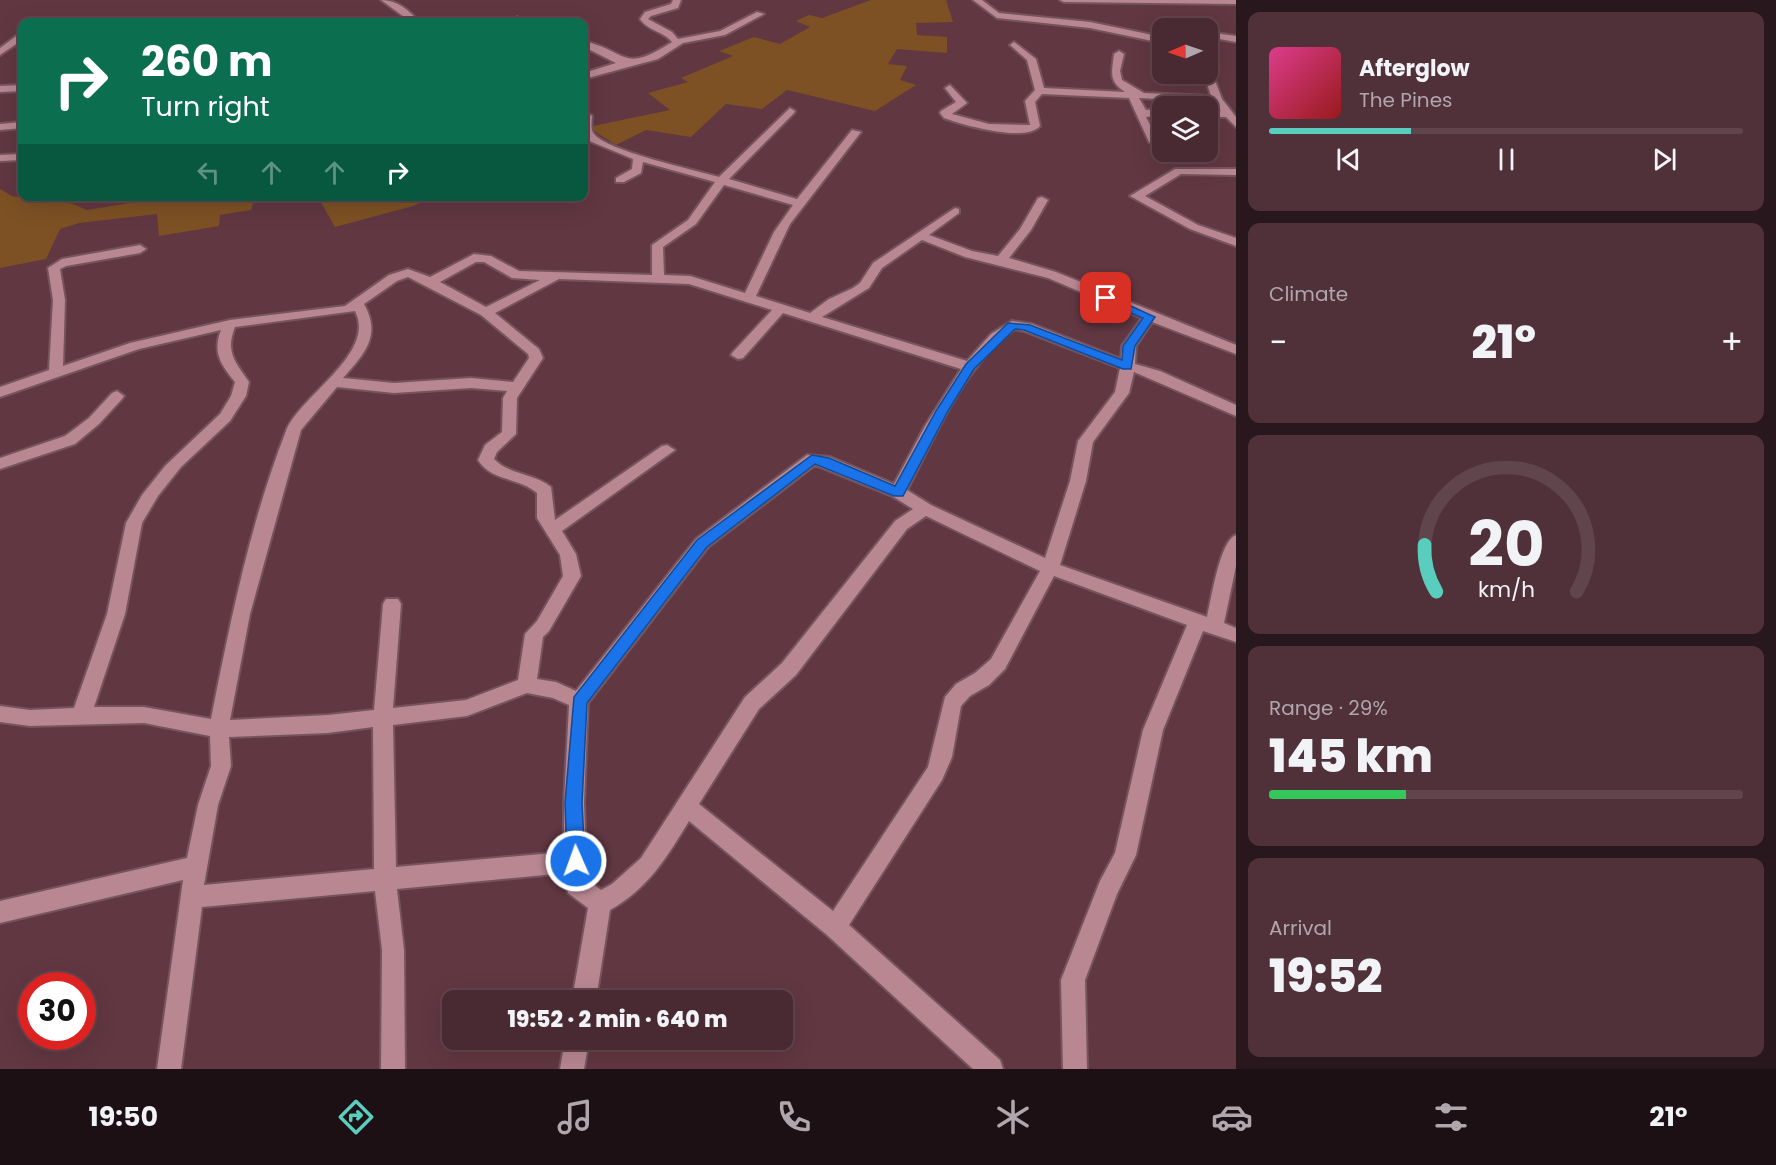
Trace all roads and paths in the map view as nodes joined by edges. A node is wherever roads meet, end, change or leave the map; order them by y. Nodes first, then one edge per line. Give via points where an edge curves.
1 (385, 0) edge
2 (676, 0) edge
3 (977, 0) edge
4 (1057, 0) edge
5 (1064, 0) edge
6 (1236, 2) edge
7 (760, 14) dead end
8 (411, 18) edge
9 (1218, 36) edge
10 (1152, 38) edge
11 (18, 39) edge
12 (1236, 39) edge
13 (676, 42) junction
14 (1014, 45) dead end
15 (588, 46) edge
16 (0, 52) edge
17 (1119, 54) dead end
18 (626, 64) junction
19 (588, 75) edge
20 (18, 88) edge
21 (950, 88) dead end
22 (0, 89) edge
23 (1040, 91) junction
24 (1138, 96) junction
25 (1152, 97) edge
26 (1218, 100) edge
27 (790, 111) dead end
28 (1143, 113) junction
29 (1152, 113) edge
30 (1218, 114) edge
31 (1227, 114) junction
32 (1236, 124) edge
33 (18, 125) edge
34 (0, 127) edge
35 (856, 132) dead end
36 (588, 133) edge
37 (1152, 138) edge
38 (18, 157) edge
39 (0, 158) edge
40 (638, 158) junction
41 (1236, 172) edge
42 (620, 180) dead end
43 (721, 181) junction
44 (1042, 200) dead end
45 (802, 204) junction
46 (955, 211) dead end
47 (919, 235) junction
48 (1236, 242) edge
49 (140, 249) dead end
50 (1001, 260) junction
51 (550, 277) junction
52 (658, 277) junction
53 (431, 282) junction
54 (749, 298) junction
55 (358, 304) junction
56 (780, 309) junction
57 (486, 312) junction
58 (1149, 317) junction
59 (810, 319) junction
60 (230, 324) junction
61 (1236, 350) edge
62 (738, 355) dead end
63 (1127, 366) junction
64 (970, 367) junction
65 (56, 372) junction
66 (334, 382) junction
67 (515, 387) junction
68 (0, 392) edge
69 (117, 396) dead end
70 (1236, 411) edge
71 (667, 450) dead end
72 (0, 464) edge
73 (898, 492) junction
74 (925, 508) junction
75 (552, 530) junction
76 (1236, 541) edge
77 (1050, 568) junction
78 (392, 604) dead end
79 (1206, 624) junction
80 (1236, 635) edge
81 (526, 685) junction
82 (579, 701) junction
83 (0, 714) edge
84 (81, 716) junction
85 (383, 718) junction
86 (219, 729) junction
87 (685, 805) junction
88 (576, 861) junction
89 (196, 866) junction
90 (385, 879) junction
91 (192, 897) junction
92 (600, 903) junction
93 (0, 912) edge
94 (835, 927) junction
95 (586, 990) edge
96 (575, 1050) edge
97 (169, 1069) edge
98 (393, 1069) edge
99 (572, 1069) edge
100 (991, 1069) edge
101 (1075, 1069) edge

1 - 8 street
2 - 13 street via 675,6 648,14 644,19 650,26 669,32
3 - 10 street via 997,15 1090,25
4 - 5 street
5 - 6 street
7 - 13 street via 722,33
9 - 12 street
11 - 16 street
13 - 18 street via 655,57
14 - 23 street via 1031,59
15 - 18 street
17 - 24 street via 1117,80
18 - 19 street
20 - 22 street
21 - 23 street via 962,103 948,110 948,116 985,126 1025,130 1035,126 1030,101
23 - 24 street
24 - 25 street
24 - 28 street
26 - 31 street
27 - 43 street
28 - 29 street
28 - 37 street via 1141,117
30 - 31 street
31 - 32 street
33 - 34 street
35 - 45 street via 840,159 824,173
36 - 40 street via 591,138
38 - 39 street
40 - 42 street via 637,171
40 - 43 street
41 - 48 street via 1179,171 1156,188 1136,196 1194,227
43 - 45 street
43 - 52 street via 692,222 658,245
44 - 50 street
45 - 54 street via 786,223
46 - 47 street
47 - 50 street via 969,254
47 - 59 street via 877,266 865,285
49 - 65 street via 62,263 54,268 59,300
50 - 58 street via 1060,278
51 - 52 street
51 - 53 street via 516,275 487,259 474,258
51 - 57 street via 529,292
52 - 54 street via 690,280
53 - 55 street via 402,273
53 - 57 street
54 - 56 street
55 - 60 street via 349,309
55 - 66 street via 366,319 362,347
56 - 59 street
56 - 62 street
57 - 67 street via 534,352 534,365
58 - 61 street
58 - 63 street via 1129,346
59 - 64 street
60 - 65 street via 135,346
60 - 84 street via 223,339 223,357 242,382 240,392 220,426 176,464 140,510 116,614
63 - 64 street via 1014,325 1006,328
63 - 70 street via 1155,374
63 - 77 street via 1122,393 1086,441 1078,481
64 - 73 street
65 - 68 street
66 - 67 street via 394,388 471,383
66 - 86 street via 294,429 241,614
67 - 75 street via 510,398 511,429 490,449 486,460 505,475 540,485 546,496 545,518
69 - 72 street via 94,422 70,440
71 - 75 street
73 - 74 street
73 - 82 street via 812,459 702,543
74 - 77 street
74 - 87 street via 901,525 789,669 752,703
75 - 81 street via 568,554 572,576 543,626 534,634
76 - 79 street
77 - 79 street
77 - 94 street via 998,664 952,703 942,758 935,773
78 - 85 street
79 - 80 street
79 - 101 street via 1154,730 1125,855 1073,980
81 - 82 street via 556,690
81 - 85 street via 466,708
82 - 88 street via 574,803
83 - 84 street via 30,718
84 - 86 street via 144,715
85 - 86 street
85 - 90 street
86 - 89 street via 221,766 208,805
87 - 92 street via 649,865 620,892
87 - 94 street
88 - 90 street
88 - 92 street via 576,885
89 - 91 street
89 - 93 street
90 - 91 street
90 - 98 street via 393,950
91 - 97 street
92 - 95 street
94 - 100 street
96 - 99 street

